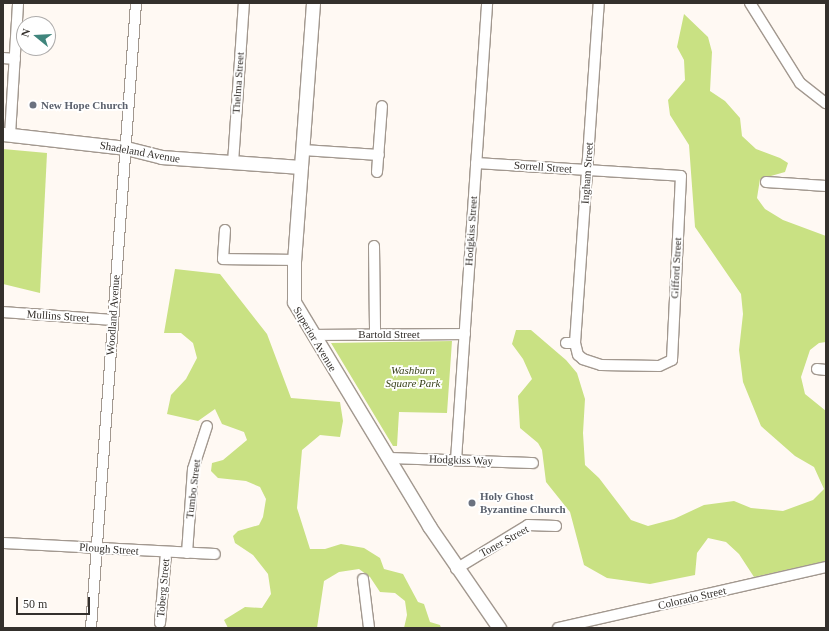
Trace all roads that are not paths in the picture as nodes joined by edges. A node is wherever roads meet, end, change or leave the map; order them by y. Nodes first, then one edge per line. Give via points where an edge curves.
1 (18, 3) edge
2 (136, 3) edge
3 (244, 3) edge
4 (313, 3) edge
5 (487, 3) edge
6 (599, 3) edge
7 (750, 3) edge
8 (3, 58) edge
9 (15, 59) junction
10 (826, 103) edge
11 (382, 106) dead end
12 (6, 135) edge
13 (126, 148) junction
14 (303, 150) junction
15 (379, 155) junction
16 (233, 163) junction
17 (476, 163) junction
18 (301, 168) junction
19 (587, 170) junction
20 (377, 172) dead end
21 (681, 176) joint
22 (766, 182) dead end
23 (826, 186) edge
24 (225, 230) dead end
25 (374, 246) dead end
26 (294, 260) junction
27 (3, 312) edge
28 (112, 320) junction
29 (375, 334) junction
30 (465, 334) junction
31 (313, 335) junction
32 (672, 360) joint
33 (207, 426) dead end
34 (388, 458) junction
35 (456, 460) junction
36 (533, 463) dead end
37 (556, 526) dead end
38 (3, 543) edge
39 (96, 549) junction
40 (166, 553) junction
41 (187, 553) junction
42 (215, 554) dead end
43 (826, 567) edge
44 (456, 569) junction
45 (363, 579) dead end
46 (160, 623) dead end
47 (90, 628) edge
48 (369, 628) edge
49 (498, 628) edge
50 (558, 628) edge

1 - 9 street
2 - 13 street, Woodland Avenue
3 - 16 street, Thelma Street
4 - 14 street, Superior Avenue
5 - 17 street, Hodgkiss Street
6 - 19 street, Ingham Street
7 - 10 street via 800,83
8 - 9 street
9 - 12 street
11 - 15 street
12 - 13 street, Shadeland Avenue
13 - 16 street, Shadeland Avenue via 161,157
13 - 28 street, Woodland Avenue
14 - 15 street
14 - 18 street, Superior Avenue
15 - 20 street
16 - 18 street, Shadeland Avenue
17 - 19 street, Sorrell Street
17 - 30 street, Hodgkiss Street
18 - 26 street, Superior Avenue
19 - 21 street, Sorrell Street
19 - 32 street, Ingham Street via 570,343 578,355 595,364 659,366
21 - 32 street, Gifford Street
22 - 23 street
24 - 26 street via 223,259
25 - 29 street
26 - 31 street, Superior Avenue via 294,302
27 - 28 street, Mullins Street
28 - 39 street, Woodland Avenue
29 - 30 street, Bartold Street
29 - 31 street, Bartold Street
30 - 35 street, Hodgkiss Street
31 - 34 street, Superior Avenue
33 - 41 street, Tumbo Street via 193,469
34 - 35 street, Hodgkiss Way
34 - 44 street, Superior Avenue
35 - 36 street, Hodgkiss Way
37 - 44 street, Toner Street via 528,525
38 - 39 street, Plough Street
39 - 40 street, Plough Street
39 - 47 street, Woodland Avenue
40 - 41 street, Plough Street
40 - 46 street, Toberg Street
41 - 42 street, Plough Street
43 - 50 street, Colorado Street
44 - 49 street, Superior Avenue
45 - 48 street

